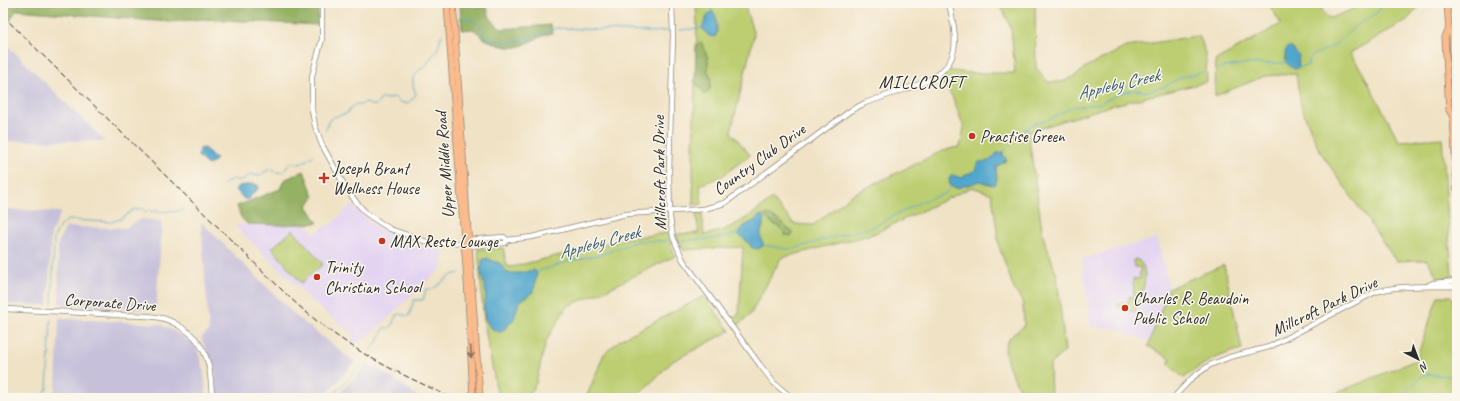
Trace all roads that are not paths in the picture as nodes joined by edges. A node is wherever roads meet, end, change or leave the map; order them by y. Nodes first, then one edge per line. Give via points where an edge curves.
1 (322, 3) edge
2 (447, 3) edge
3 (453, 3) edge
4 (672, 3) edge
5 (949, 3) edge
6 (1447, 3) edge
7 (1457, 189) edge
8 (669, 210) junction
9 (467, 243) junction
10 (1457, 281) edge
11 (1429, 285) junction
12 (1457, 286) edge
13 (3, 309) edge
14 (212, 398) edge
15 (473, 398) edge
16 (480, 398) edge
17 (792, 398) edge
18 (1172, 398) edge

1 - 9 street, Country Club Drive via 321,45 312,76 312,110 322,145 346,188 367,214 390,229 427,242
2 - 9 main road, Upper Middle Road
3 - 9 main road, Upper Middle Road
4 - 8 street, Millcroft Park Drive
5 - 8 street, Country Club Drive via 956,34 954,48 948,64 936,76 850,111 725,203 704,209
6 - 7 main road via 1449,29 1445,37
8 - 9 street, Country Club Drive via 626,214 532,237
8 - 17 street, Millcroft Park Drive via 671,231 683,260 774,383
9 -> 15 main road, Upper Middle Road
9 - 16 main road, Upper Middle Road
10 - 11 street, Millcroft Park Drive
11 - 12 street, Millcroft Park Drive
11 - 18 street, Millcroft Park Drive via 1385,289 1369,295 1269,347 1230,357 1210,366 1193,377
13 - 14 street, Corporate Drive via 162,318 182,328 203,350 209,363

